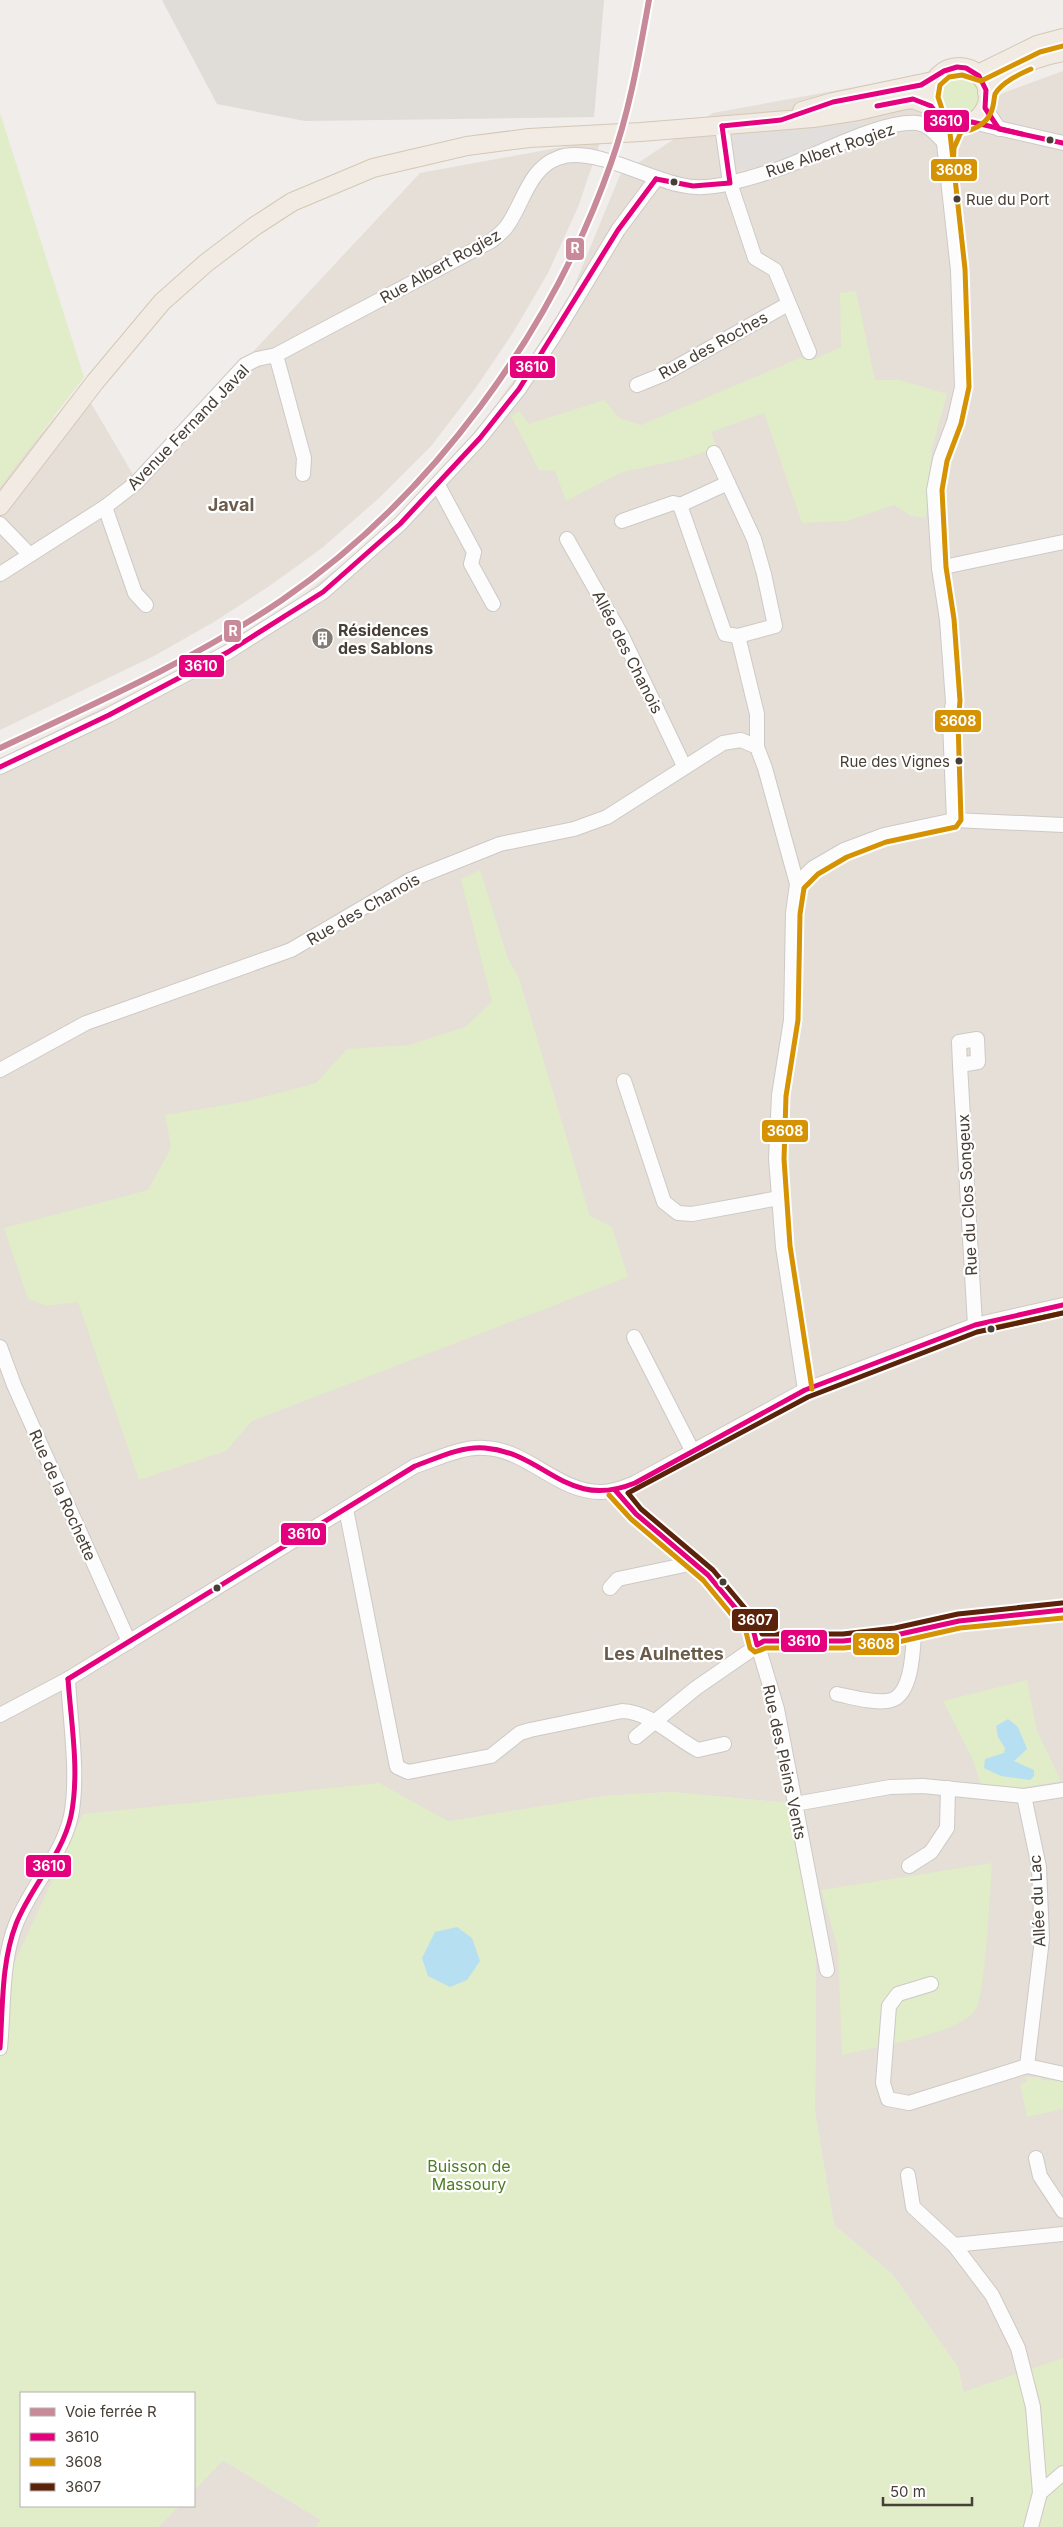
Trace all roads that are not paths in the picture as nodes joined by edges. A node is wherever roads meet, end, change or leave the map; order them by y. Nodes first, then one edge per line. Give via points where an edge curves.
1 (1063, 38) edge
2 (1063, 52) edge
3 (978, 74) junction
4 (934, 81) junction
5 (986, 100) junction
6 (934, 110) junction
7 (781, 120) junction
8 (964, 123) junction
9 (722, 126) junction
10 (1000, 129) junction
11 (1063, 143) edge
12 (944, 147) junction
13 (656, 179) junction
14 (730, 183) junction
15 (788, 304) junction
16 (304, 340) joint
17 (809, 352) dead end
18 (276, 355) junction
19 (637, 386) dead end
20 (714, 453) dead end
21 (303, 474) dead end
22 (728, 483) junction
23 (438, 485) junction
24 (680, 505) junction
25 (0, 506) edge
26 (105, 507) junction
27 (622, 521) dead end
28 (0, 524) edge
29 (567, 539) dead end
30 (1063, 542) edge
31 (30, 555) junction
32 (939, 568) junction
33 (0, 574) edge
34 (146, 604) dead end
35 (493, 604) dead end
36 (738, 636) junction
37 (757, 747) junction
38 (684, 766) junction
39 (0, 767) edge
40 (954, 820) junction
41 (1063, 825) edge
42 (797, 884) junction
43 (960, 1065) dead end
44 (0, 1070) edge
45 (624, 1081) dead end
46 (779, 1198) junction
47 (1063, 1306) edge
48 (975, 1325) junction
49 (634, 1337) dead end
50 (0, 1347) edge
51 (805, 1390) junction
52 (693, 1452) junction
53 (615, 1490) junction
54 (344, 1510) junction
55 (694, 1563) junction
56 (610, 1588) dead end
57 (1063, 1610) edge
58 (914, 1632) junction
59 (129, 1642) junction
60 (757, 1645) junction
61 (68, 1679) junction
62 (837, 1694) dead end
63 (0, 1715) edge
64 (654, 1722) junction
65 (636, 1737) dead end
66 (724, 1744) dead end
67 (948, 1788) junction
68 (1063, 1790) edge
69 (1024, 1796) junction
70 (795, 1804) junction
71 (909, 1866) dead end
72 (828, 1970) dead end
73 (931, 1984) dead end
74 (0, 2048) edge
75 (1027, 2066) junction
76 (1063, 2074) edge
77 (1036, 2158) dead end
78 (908, 2176) dead end
79 (1063, 2211) edge
80 (1063, 2234) edge
81 (954, 2245) junction
82 (1063, 2473) edge
83 (1040, 2493) junction
84 (1031, 2527) edge

1 - 3 main road via 1038,45
2 - 5 main road via 1031,60 1013,69
3 - 4 main road via 963,67 954,67 939,74
3 - 5 main road via 984,80
4 - 6 main road via 930,98
4 - 7 main road via 833,102
5 - 8 main road
5 - 10 street
6 - 7 main road via 913,100 905,100 836,115
6 - 8 main road via 942,120
6 - 12 street via 941,126
7 - 9 main road
8 - 10 street
8 - 12 street via 951,132
9 - 14 street, Rue des Roches
9 - 25 main road via 507,140 430,153 373,168 292,202 206,263 162,302 95,382
10 - 11 street
12 - 14 street, Rue Albert Rogiez via 927,126 907,124 861,136 780,169
12 - 32 street via 958,270 962,387 934,490
13 - 14 street, Rue Albert Rogiez via 682,186
13 - 16 street, Rue Albert Rogiez via 588,156 568,155 548,162 532,180 506,228 490,241
13 - 23 street via 618,230 519,389
14 - 15 street, Rue des Roches via 755,258 775,270
15 - 17 street, Rue des Roches
15 - 19 street, Rue des Roches
16 - 18 street, Avenue Fernand Javal
18 - 21 street via 304,458
18 - 26 street, Avenue Fernand Javal via 246,365 136,483
20 - 22 street
22 - 24 street
22 - 36 street via 754,538 775,626
23 - 35 street via 474,552 471,564
23 - 39 street via 400,524 322,592 183,677
24 - 27 street via 673,503
24 - 36 street via 725,634
26 - 31 street, Avenue Fernand Javal
26 - 34 street via 135,593
28 - 31 street
29 - 38 street, Allée des Chanois via 622,636
30 - 32 street
31 - 33 street, Avenue Fernand Javal
32 - 40 street via 947,620 953,702 950,722
36 - 37 street via 757,714
37 - 38 street, Rue des Chanois via 741,740 723,743
37 - 42 street
38 - 44 street, Rue des Chanois via 607,817 574,829 500,844 410,880 291,950 86,1023
40 - 41 street
40 - 42 street via 884,835 844,850 814,868
42 - 46 street via 792,913 791,1020 779,1095 776,1159
43 - 48 street, Rue du Clos Songeux
45 - 46 street via 664,1202 678,1213 692,1214
46 - 51 street via 783,1247
47 - 48 street
48 - 51 street
49 - 52 street
50 - 59 street, Rue de la Rochette
51 - 52 street
52 - 53 street
53 - 54 street via 586,1491 561,1482 503,1450 485,1448 464,1450 415,1466
53 - 55 street, Rue des Pleins Vents via 636,1514
54 - 59 street
54 - 64 street via 397,1766 408,1772 491,1756 520,1733 622,1711 633,1711
55 - 56 street via 618,1579
55 - 60 street, Rue des Pleins Vents via 754,1629
57 - 58 street via 959,1621
58 - 60 street via 843,1642 764,1641
58 - 62 street via 905,1689 897,1699 886,1702
59 - 61 street
60 - 64 street
60 - 70 street, Rue des Pleins Vents via 777,1709
61 - 63 street
61 - 74 street via 73,1781 71,1815 62,1843 16,1924 6,1965
64 - 65 street
64 - 66 street via 698,1750
67 - 69 street
67 - 70 street via 890,1787
67 - 71 street via 947,1828 931,1852
68 - 69 street
69 - 75 street, Allée du Lac via 1039,1867 1042,1940
70 - 72 street, Rue des Pleins Vents
73 - 75 street via 898,1994 888,2006 883,2084 888,2099 909,2103
75 - 76 street
77 - 79 street via 1040,2176
78 - 81 street via 914,2206
80 - 81 street
81 - 83 street via 992,2294 1018,2348 1033,2407
82 - 83 street
83 - 84 street

